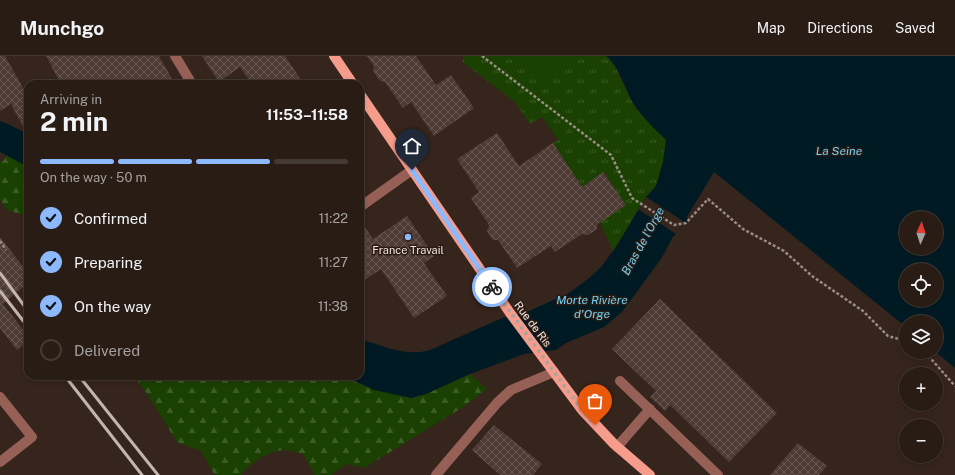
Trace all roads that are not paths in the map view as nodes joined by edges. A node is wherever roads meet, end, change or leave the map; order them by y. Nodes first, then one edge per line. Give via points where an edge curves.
1 (175, 56) edge
2 (335, 57) edge
3 (190, 80) edge
4 (350, 80) edge
5 (364, 100) edge
6 (412, 170) junction
7 (364, 204) edge
8 (554, 372) junction
9 (620, 381) dead end
10 (0, 397) edge
11 (650, 409) junction
12 (617, 447) junction
13 (0, 462) edge
14 (436, 475) edge
15 (650, 475) edge
16 (718, 475) edge

1 - 3 lane
2 - 4 main road
5 - 6 main road, Rue de Ris
6 - 7 lane
6 - 8 main road, Rue de Ris via 510,313
8 - 12 main road, Rue de Ris via 582,410
8 - 14 lane via 511,390
9 - 11 lane
10 - 13 lane via 32,437
11 - 12 lane
11 - 16 lane
12 - 15 main road, Rue de Ris

